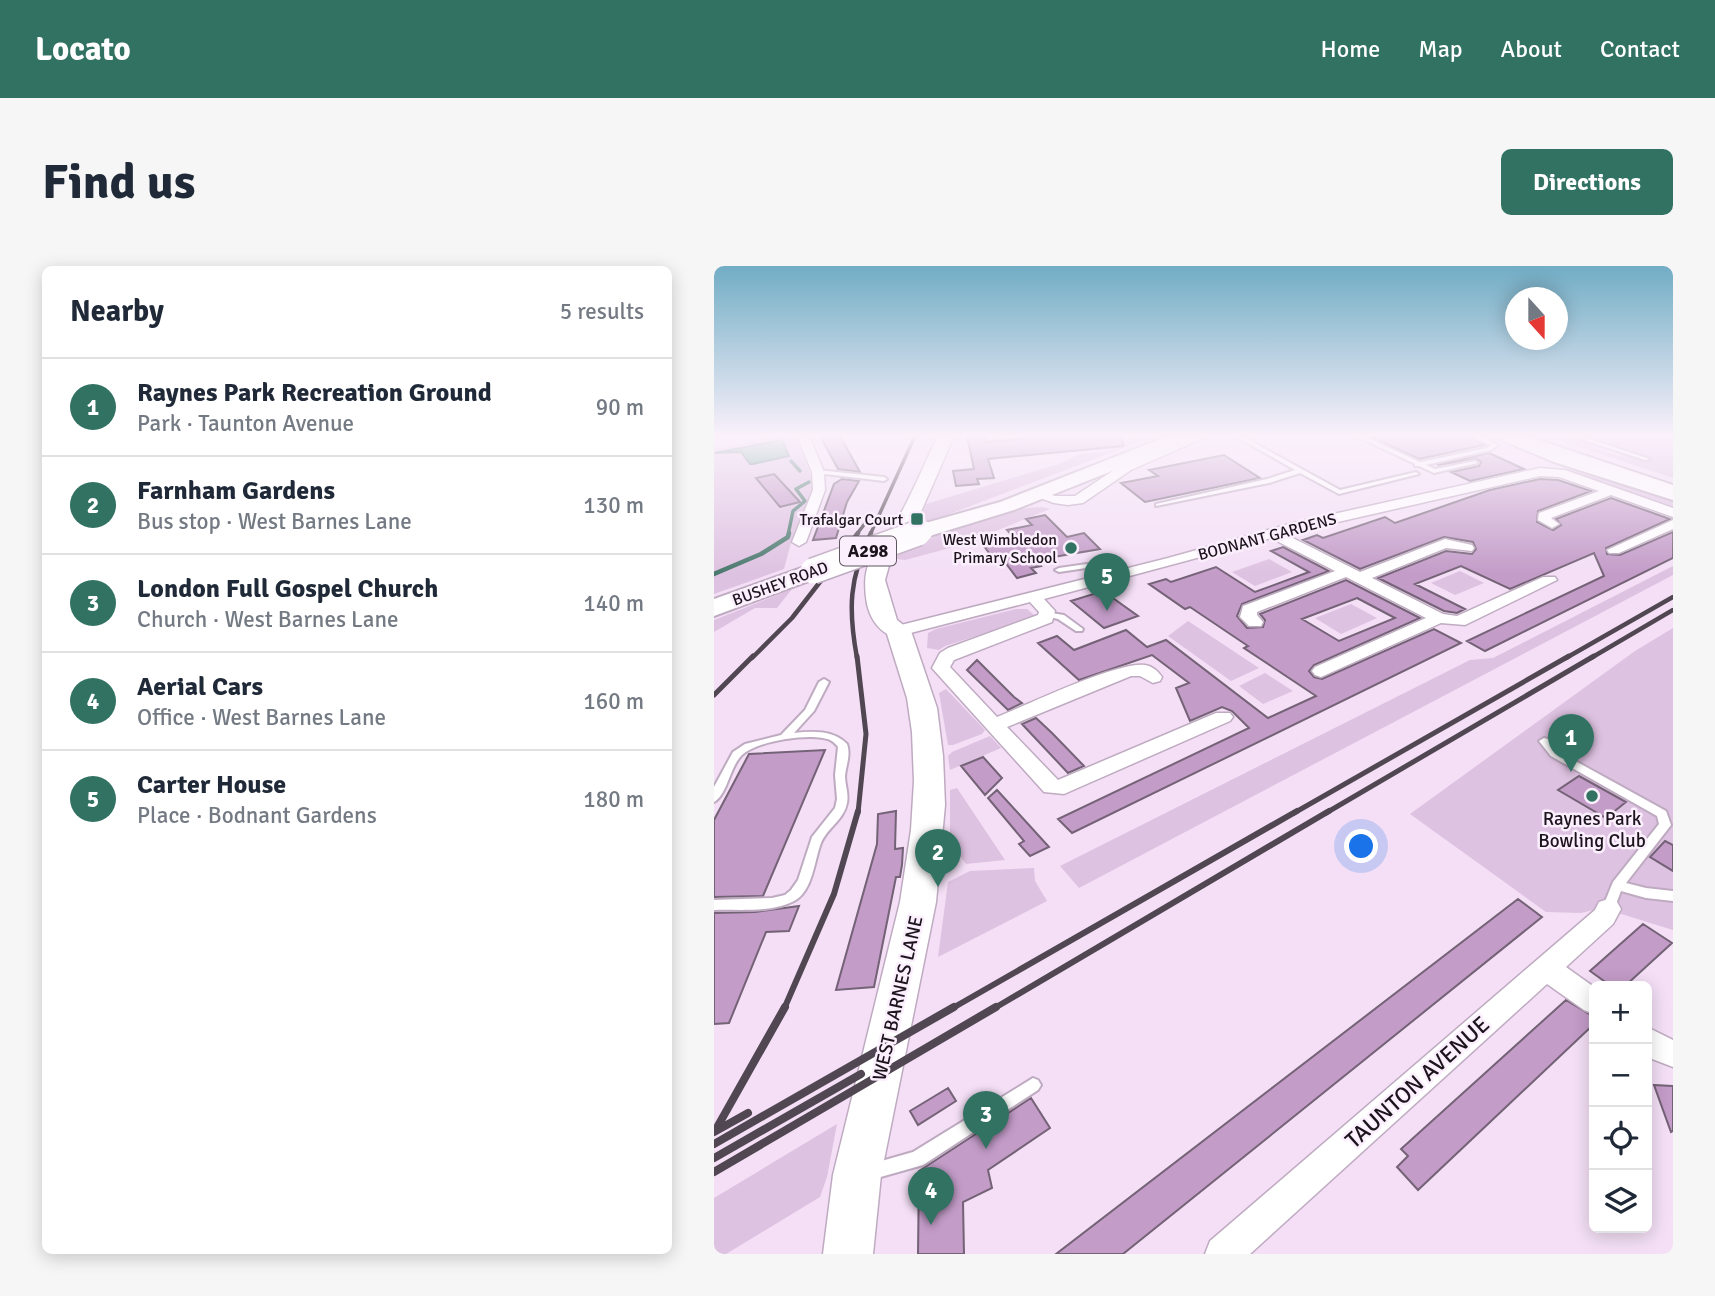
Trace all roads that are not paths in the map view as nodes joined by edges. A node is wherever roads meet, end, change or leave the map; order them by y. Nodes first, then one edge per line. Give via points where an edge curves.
1 (819, 482) edge
2 (925, 482) edge
3 (1047, 482) edge
4 (1066, 482) edge
5 (1109, 482) edge
6 (1262, 482) edge
7 (1320, 482) edge
8 (1381, 482) edge
9 (1499, 482) edge
10 (1586, 482) edge
11 (1639, 482) edge
12 (1610, 491) junction
13 (1673, 493) edge
14 (1036, 494) junction
15 (1158, 505) dead end
16 (1673, 513) edge
17 (965, 517) junction
18 (1552, 524) dead end
19 (1673, 524) edge
20 (1273, 534) junction
21 (799, 542) dead end
22 (1468, 548) dead end
23 (1614, 550) dead end
24 (1059, 570) dead end
25 (1355, 574) junction
26 (1106, 579) junction
27 (1549, 580) dead end
28 (1033, 596) junction
29 (714, 608) edge
30 (1048, 614) junction
31 (1439, 618) junction
32 (1255, 622) dead end
33 (1079, 629) dead end
34 (899, 631) junction
35 (1321, 671) dead end
36 (1153, 677) dead end
37 (824, 682) dead end
38 (1223, 718) dead end
39 (993, 725) junction
40 (784, 737) junction
41 (1544, 741) dead end
42 (714, 798) edge
43 (1669, 825) edge
44 (1673, 896) edge
45 (1613, 897) junction
46 (714, 905) edge
47 (1546, 968) junction
48 (1589, 998) edge
49 (1652, 1044) edge
50 (1673, 1054) edge
51 (1033, 1085) dead end
52 (857, 1175) junction
53 (848, 1254) edge
54 (1223, 1254) edge

1 - 21 street
2 - 34 main road, WEST BARNES LANE via 879,562 874,580 887,624
3 - 17 main road, BUSHEY ROAD / A298
4 - 14 main road, BUSHEY ROAD / A298
5 - 14 street, BUSHEY ROAD via 1083,499 1062,502
6 - 15 lane
7 - 8 lane via 1339,492
9 - 20 street, BODNANT GARDENS
10 - 12 street, BODNANT GARDENS
11 - 13 highway
12 - 16 street, BODNANT GARDENS
12 - 18 street via 1544,516
14 - 17 main road, BUSHEY ROAD / A298
17 - 29 main road, BUSHEY ROAD / A298, bridge
19 - 23 street
20 - 25 street
20 - 26 street, BODNANT GARDENS
22 - 25 street via 1445,543
24 - 26 lane via 1087,566
25 - 31 street
25 - 32 street via 1249,609 1248,617
26 - 28 street, BODNANT GARDENS
27 - 31 street via 1459,621
28 - 30 street
28 - 34 street, BODNANT GARDENS
30 - 33 lane
30 - 39 street via 1041,621 954,652 942,662 943,673
31 - 35 street
34 - 52 main road, WEST BARNES LANE via 927,734 924,868
36 - 39 street via 1144,670 1128,671
37 - 40 lane via 809,711
38 - 39 street via 1064,787 1052,787
40 - 42 lane via 763,740 738,752
40 - 46 lane via 823,735 841,743 843,800 836,817 818,837 799,891 790,898
41 - 43 lane via 1555,754 1662,814
43 - 45 lane
44 - 45 lane
45 - 47 street, TAUNTON AVENUE via 1604,917
47 - 48 street
47 - 54 street, TAUNTON AVENUE
49 - 50 street
51 - 52 lane via 917,1159
52 - 53 main road, WEST BARNES LANE

